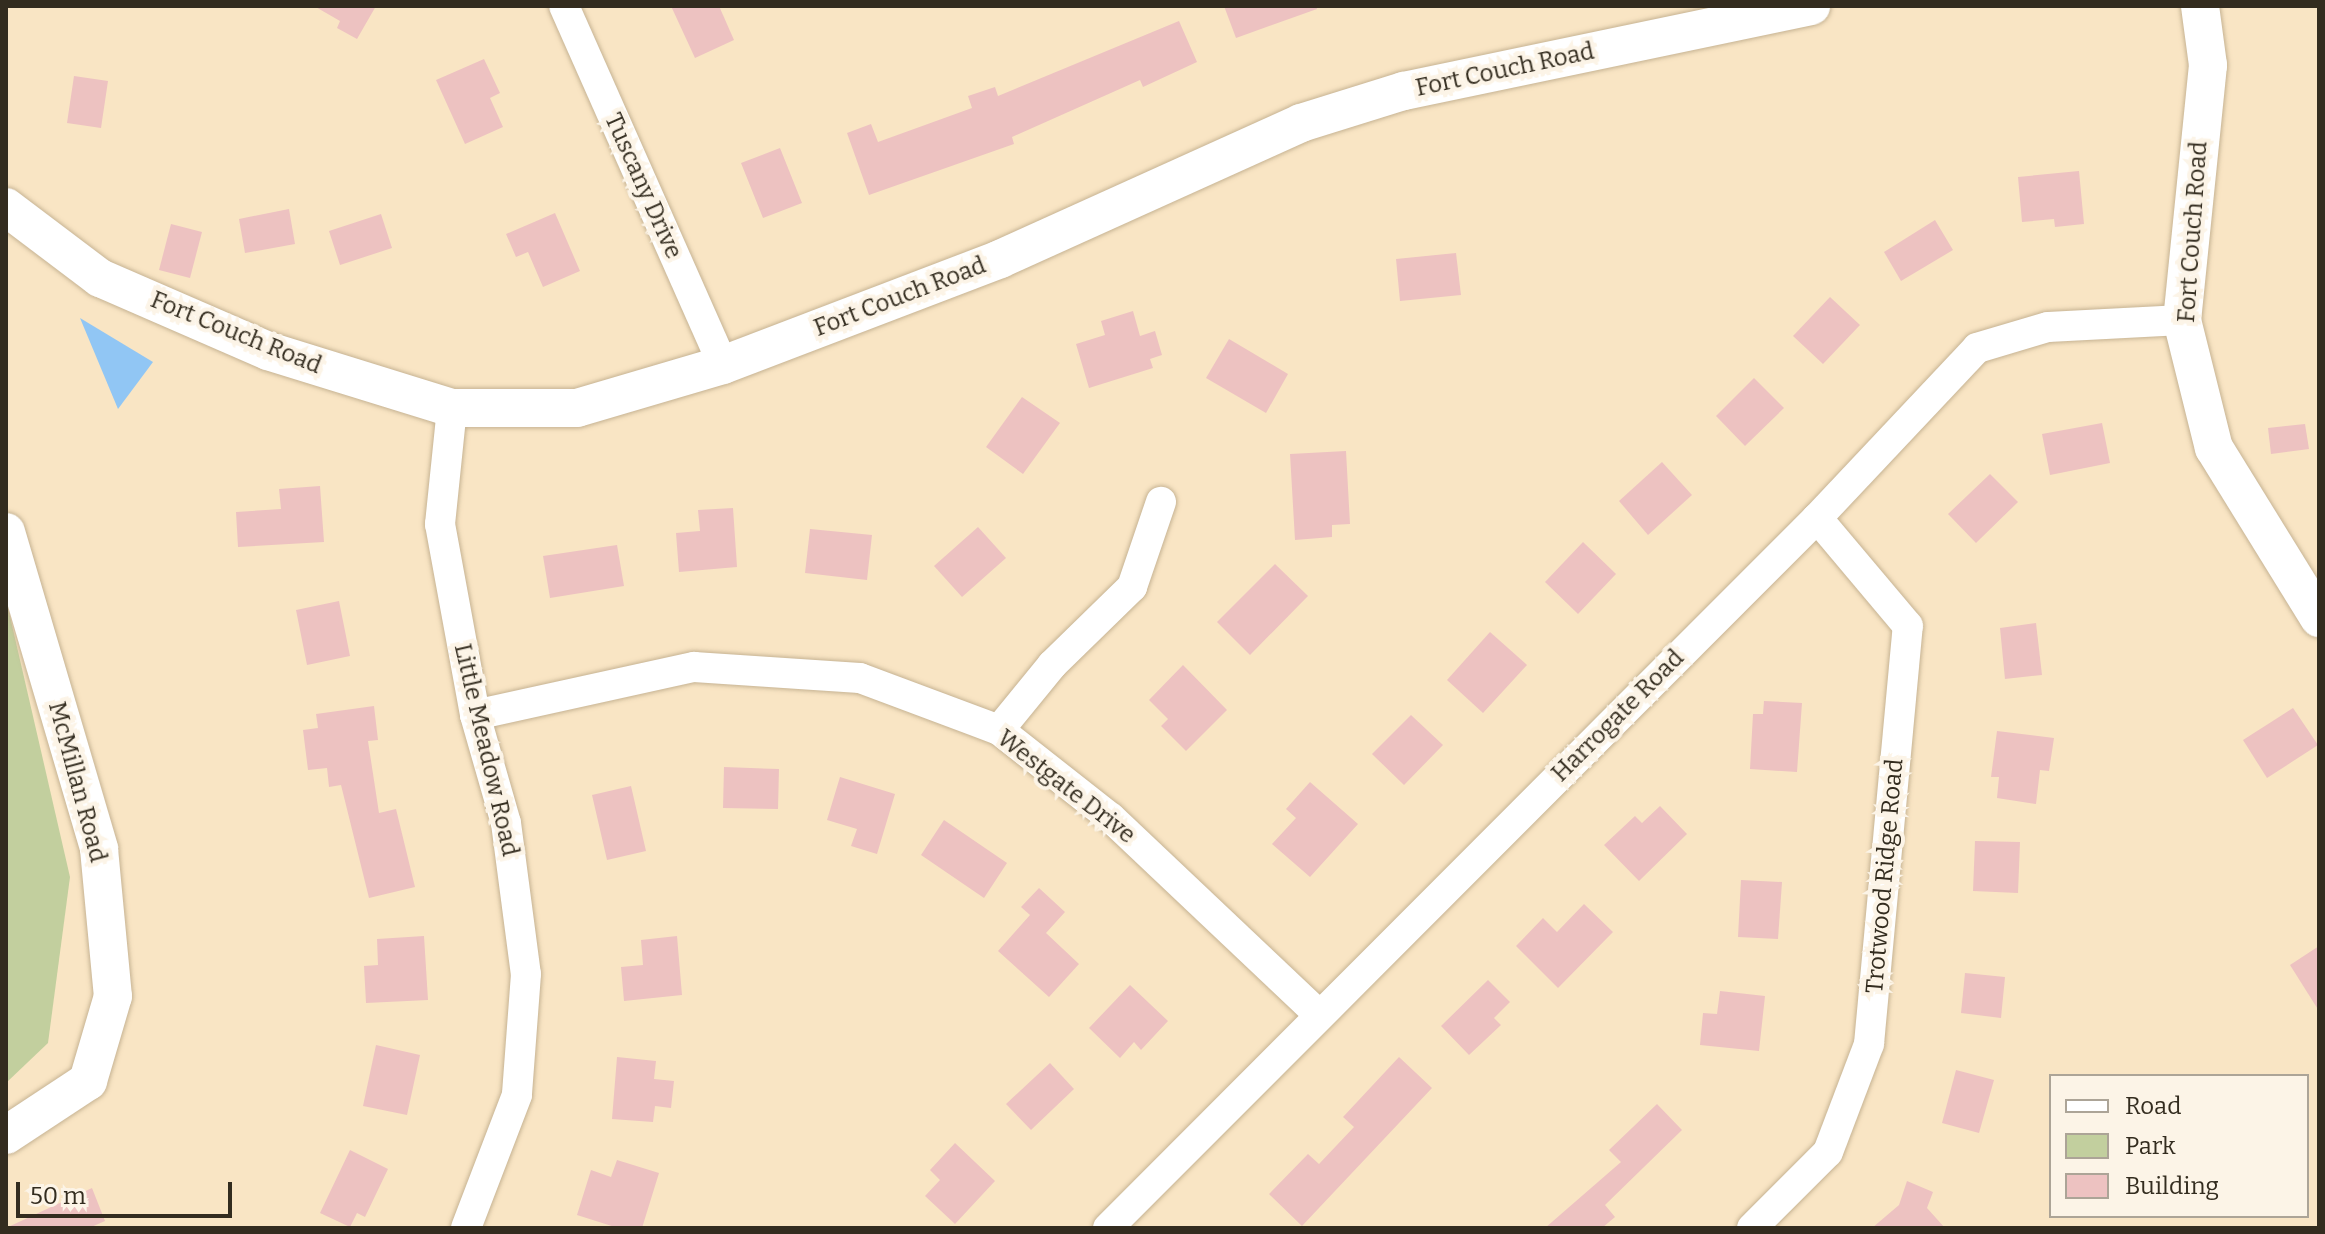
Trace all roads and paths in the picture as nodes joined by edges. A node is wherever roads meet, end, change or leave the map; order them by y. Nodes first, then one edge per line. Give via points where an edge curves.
1 (564, 6) edge
2 (1811, 6) edge
3 (2200, 6) edge
4 (6, 207) edge
5 (2182, 320) junction
6 (723, 365) junction
7 (452, 408) junction
8 (1161, 502) dead end
9 (1817, 518) junction
10 (6, 532) edge
11 (2319, 618) edge
12 (475, 715) junction
13 (999, 730) junction
14 (1318, 1014) junction
15 (6, 1135) edge
16 (466, 1228) edge
17 (1108, 1228) edge
18 (1752, 1228) edge

1 - 6 street, Tuscany Drive
2 - 6 street, Fort Couch Road via 1404,91 1301,123 1000,259
3 - 5 street, Fort Couch Road via 2208,65
4 - 7 street, Fort Couch Road via 100,278 268,351
5 - 9 street, Harrogate Road via 2048,327 1977,348
5 - 11 street, Fort Couch Road via 2214,448
6 - 7 street, Fort Couch Road via 577,408
7 - 12 street, Little Meadow Road via 440,524
8 - 13 street via 1132,587 1052,665
9 - 14 street, Harrogate Road
9 - 18 street, Trotwood Ridge Road via 1908,626 1904,673 1869,1044 1828,1152
10 - 15 street, McMillan Road via 99,849 113,996 88,1081
12 - 13 street, Westgate Drive via 694,667 860,678
12 - 16 street, Little Meadow Road via 506,823 526,974 517,1095
13 - 14 street, Westgate Drive via 1111,818
14 - 17 street, Harrogate Road

